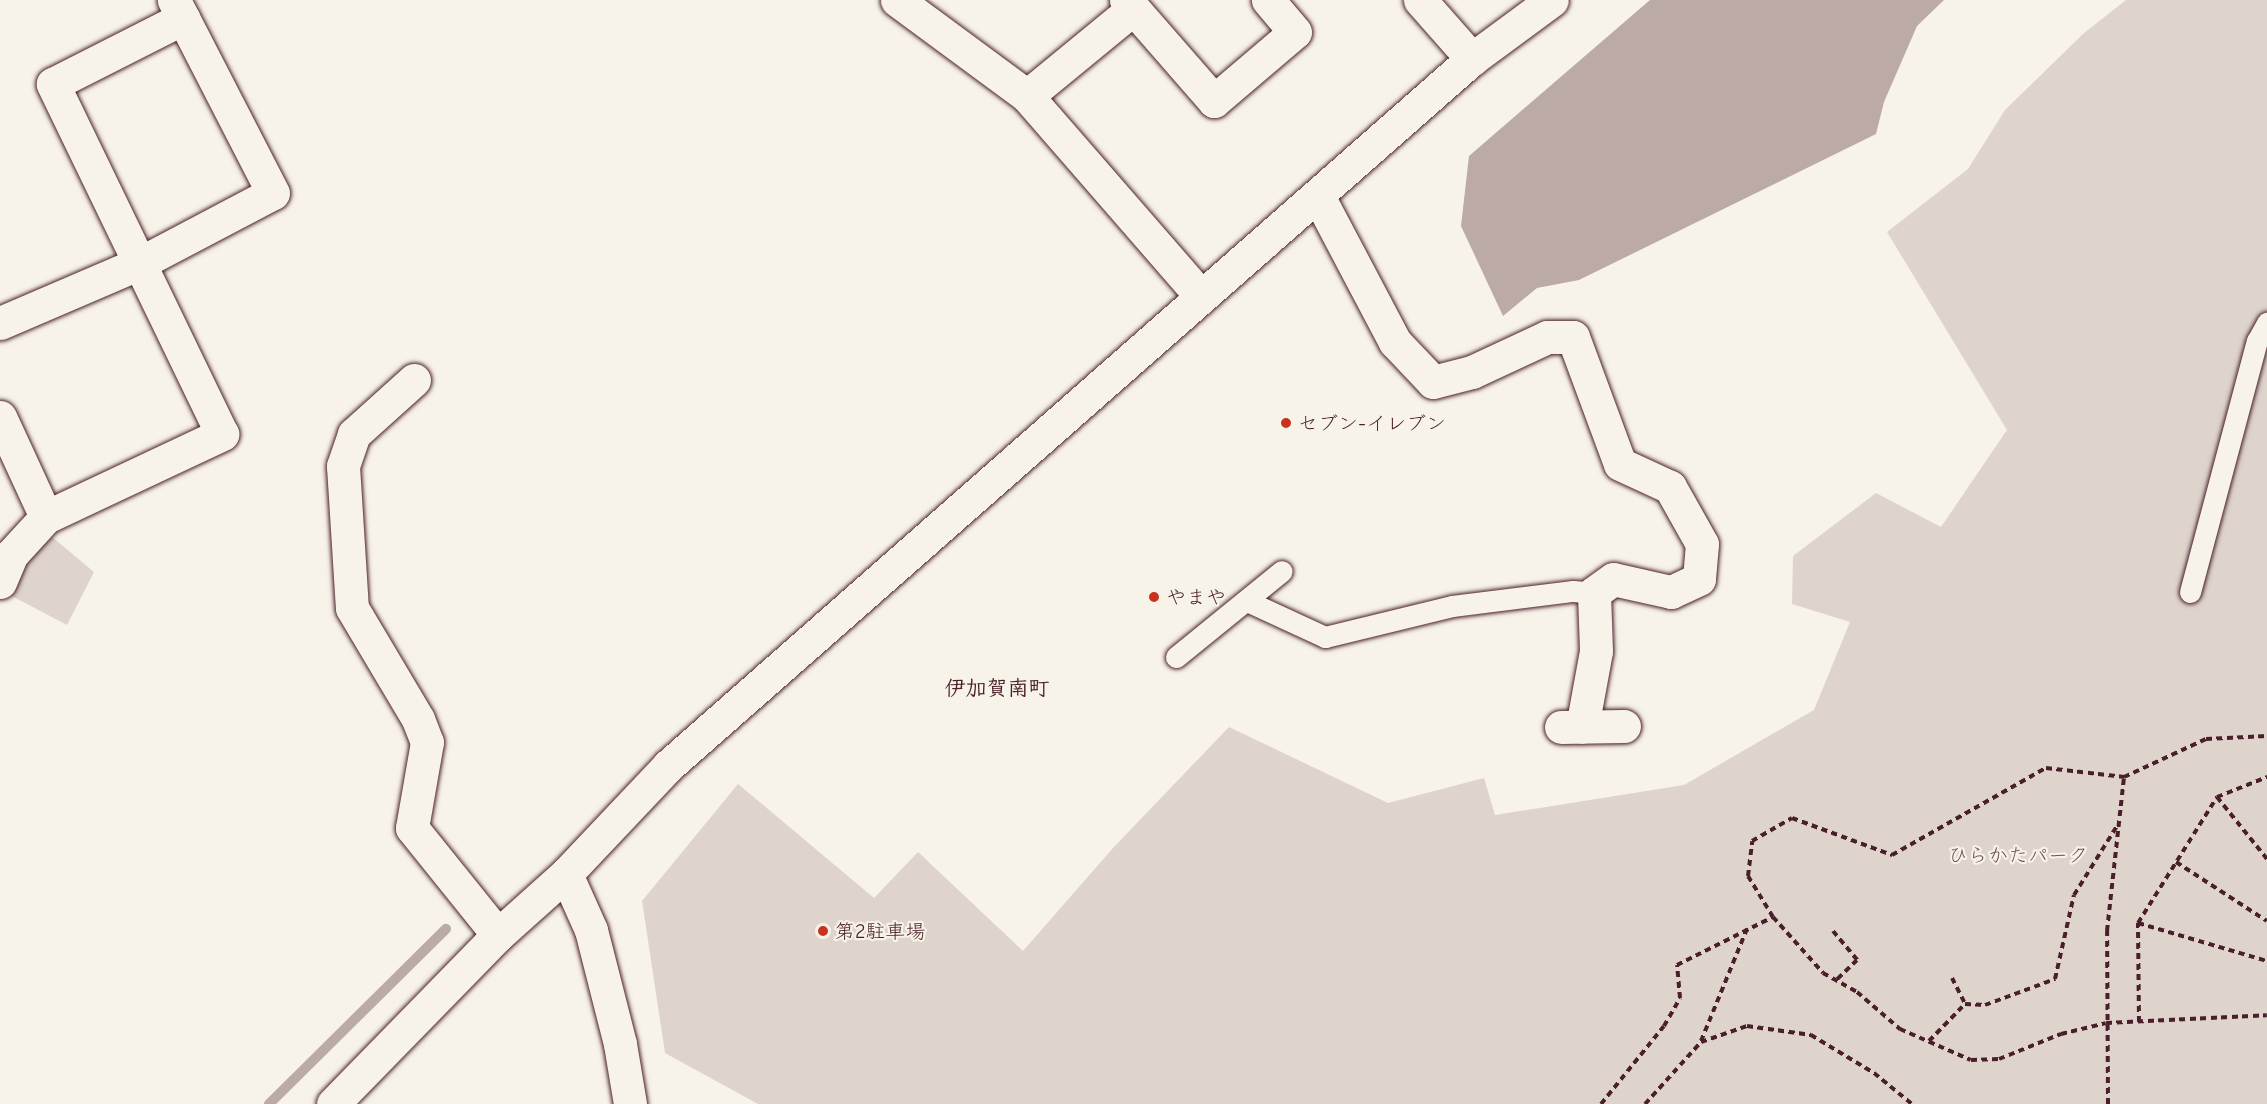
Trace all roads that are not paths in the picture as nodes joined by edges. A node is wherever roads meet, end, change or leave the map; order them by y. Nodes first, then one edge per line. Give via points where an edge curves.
1 (897, 0) edge
2 (1268, 0) edge
3 (1420, 0) edge
4 (1552, 0) edge
5 (1129, 5) edge
6 (178, 9) edge
7 (1472, 59) junction
8 (1027, 96) junction
9 (1318, 196) junction
10 (140, 263) junction
11 (1201, 296) junction
12 (0, 323) edge
13 (2267, 323) edge
14 (414, 380) dead end
15 (0, 417) edge
16 (46, 517) junction
17 (1282, 571) dead end
18 (0, 582) edge
19 (2190, 592) dead end
20 (1594, 593) junction
21 (1247, 601) junction
22 (1176, 657) dead end
23 (1624, 726) dead end
24 (566, 874) junction
25 (498, 935) junction
26 (333, 1104) edge
27 (630, 1104) edge

1 - 8 street
2 - 5 street via 1295,32 1214,101
3 - 7 street
4 - 7 street
5 - 8 street
6 - 10 street via 53,84
6 - 10 street via 273,194
7 - 9 street
8 - 11 street
9 - 11 street
9 - 20 street via 1395,342 1433,382 1472,372 1546,336 1573,337 1620,464 1670,487 1702,544 1699,579 1671,592 1613,579
10 - 12 street
10 - 16 street via 222,434
11 - 24 street via 668,766
13 - 19 lane via 2257,341
14 - 25 street via 354,434 343,466 352,608 418,719 427,742 412,828
15 - 16 street
16 - 18 street via 12,554
17 - 21 lane
20 - 21 lane via 1574,591 1452,606 1325,637
20 - 23 street via 1596,651 1572,727
21 - 22 lane
24 - 25 street
24 - 27 street via 591,930 620,1044
25 - 26 street

